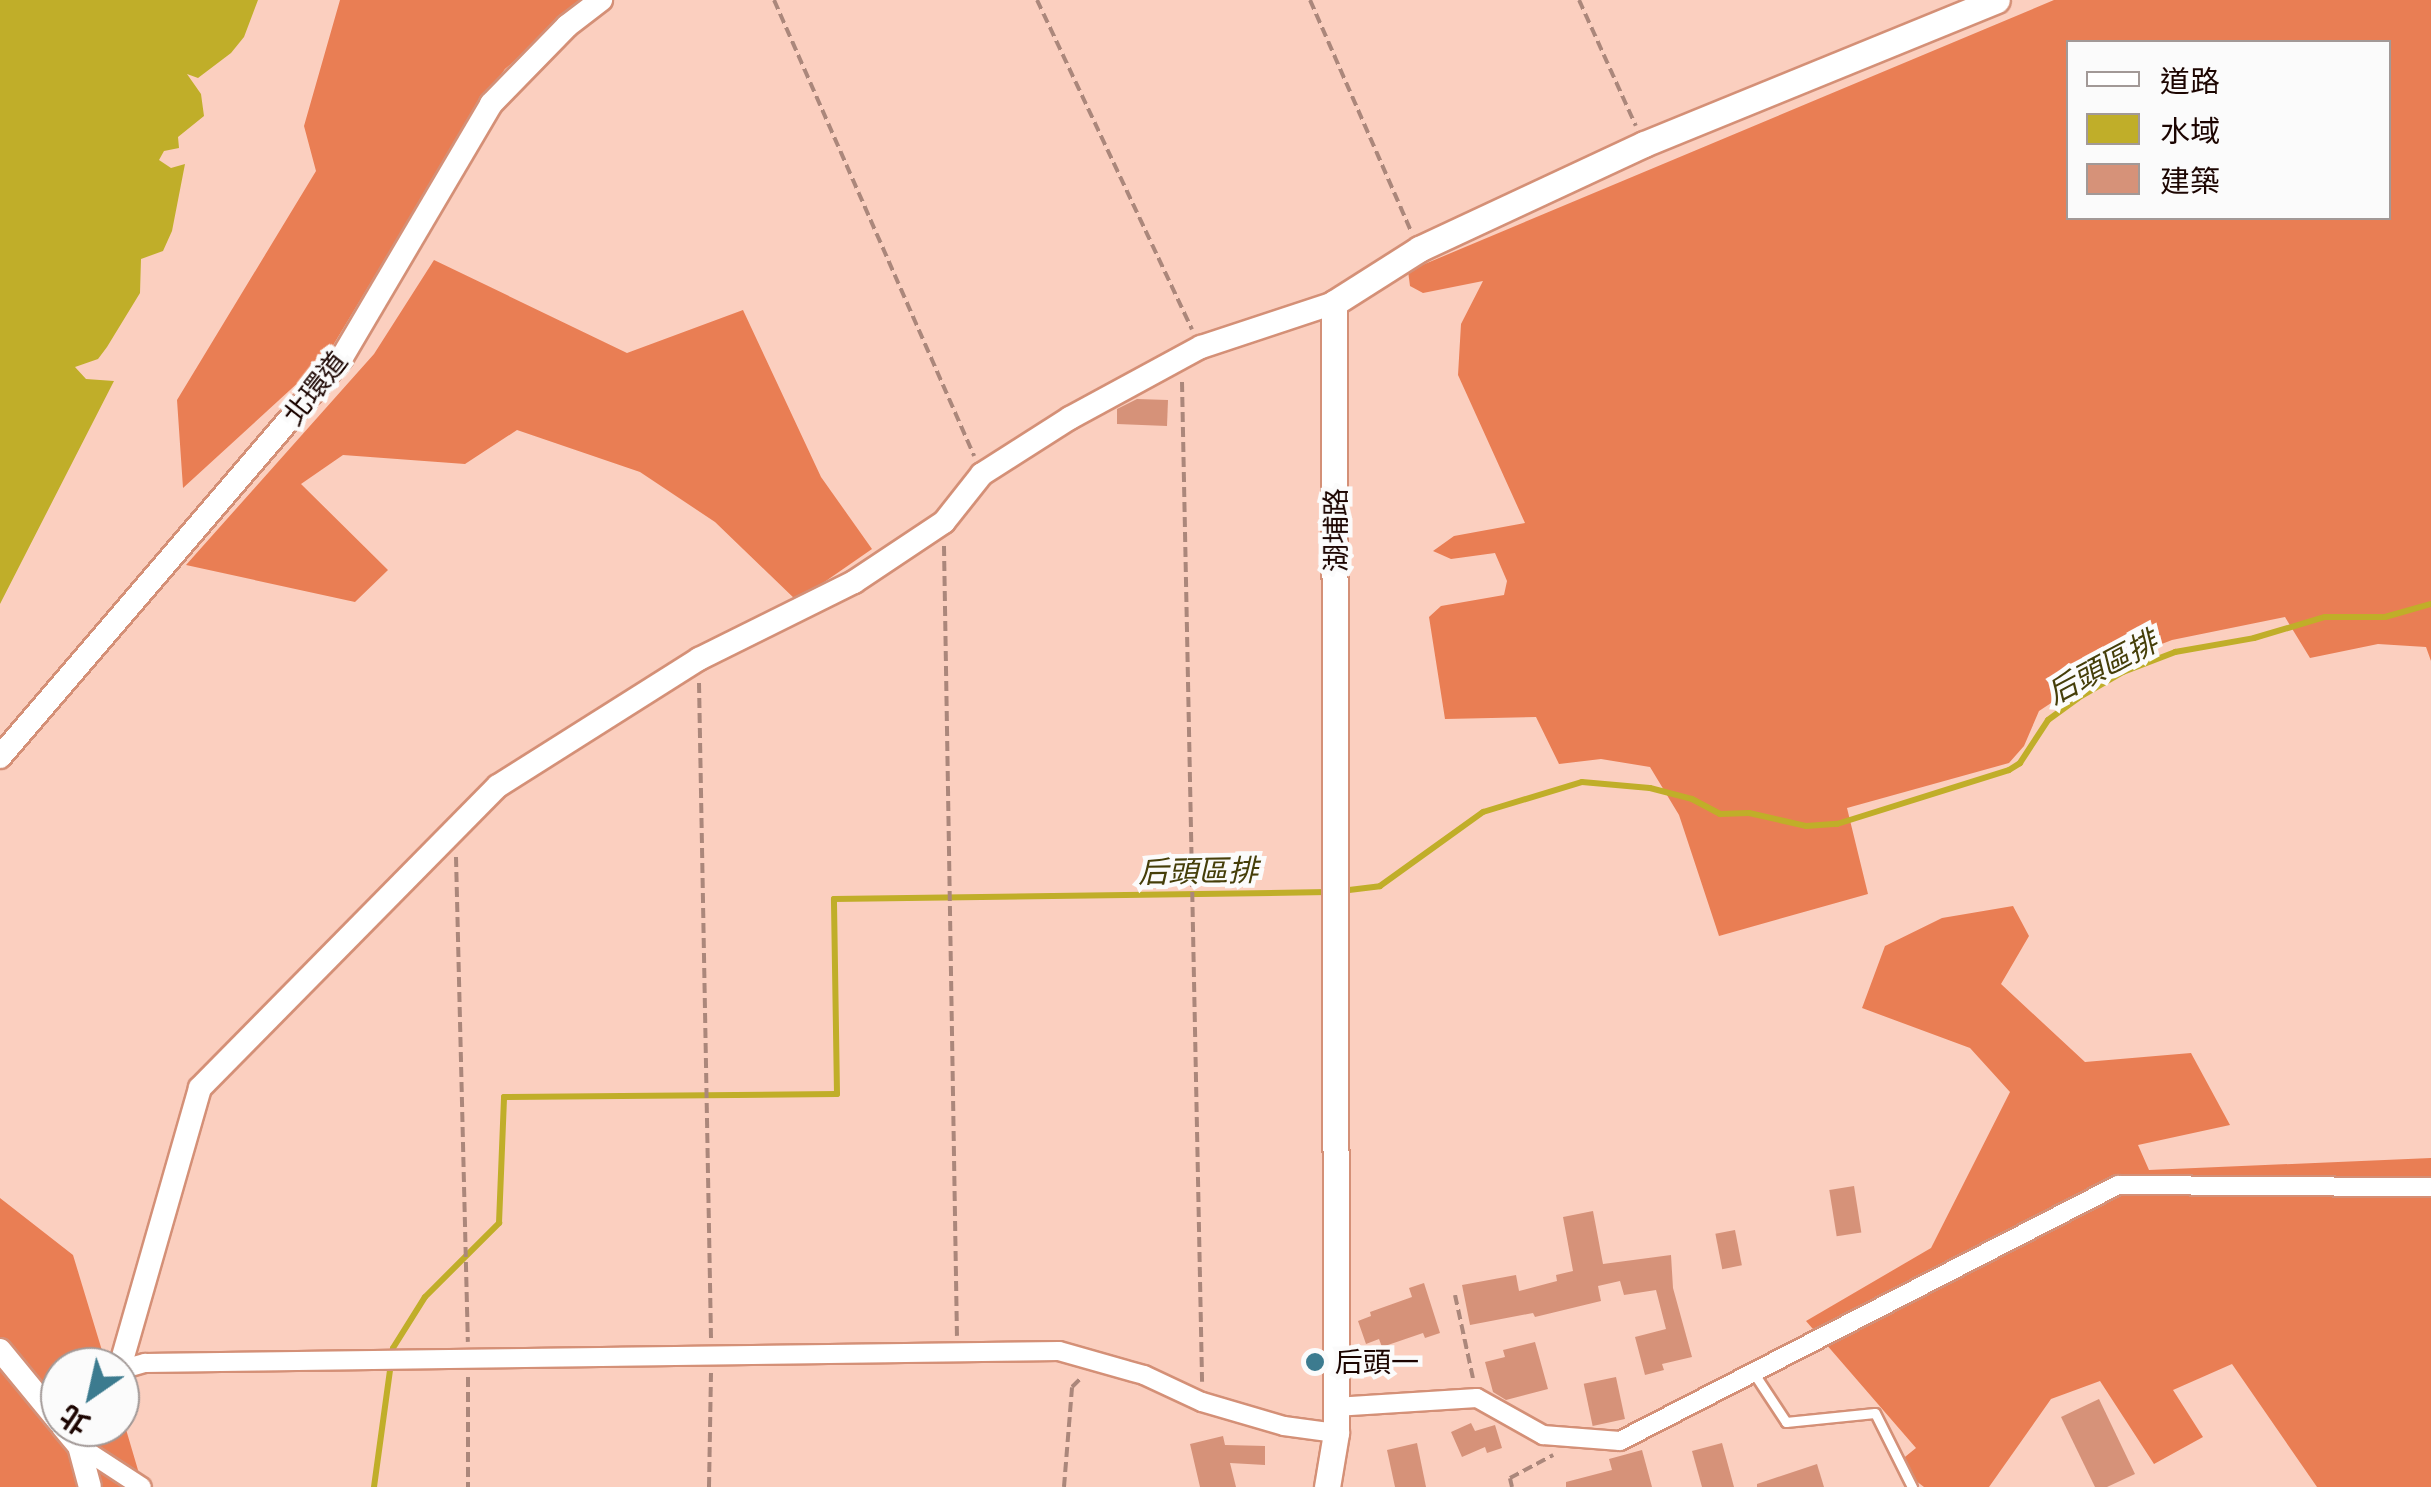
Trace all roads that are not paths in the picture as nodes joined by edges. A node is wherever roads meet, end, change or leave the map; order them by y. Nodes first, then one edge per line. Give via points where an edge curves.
1 (601, 0) edge
2 (1998, 0) edge
3 (1334, 303) junction
4 (0, 758) edge
5 (2431, 1187) edge
6 (126, 1347) edge
7 (0, 1350) edge
8 (140, 1363) edge
9 (1753, 1372) junction
10 (40, 1398) edge
11 (1335, 1407) junction
12 (1336, 1433) junction
13 (85, 1447) edge
14 (96, 1447) edge
15 (90, 1487) edge
16 (142, 1487) edge
17 (1327, 1487) edge
18 (1912, 1487) edge

1 - 4 street, 北環道 via 490,104 340,360
2 - 3 main road via 1644,144 1419,249
3 - 6 street via 1191,353 1070,418 982,474 944,522 854,582 699,659 498,786 200,1088
3 - 11 main road, 湖埔路
5 - 9 street via 2118,1185
7 - 10 street
8 - 12 street via 1059,1351 1144,1375 1202,1402
9 - 11 street via 1620,1440 1543,1436 1477,1398
9 - 18 lane via 1786,1422 1875,1413
11 - 12 main road, 湖埔路
12 - 17 main road, 湖埔路
13 - 15 street
14 - 16 street

